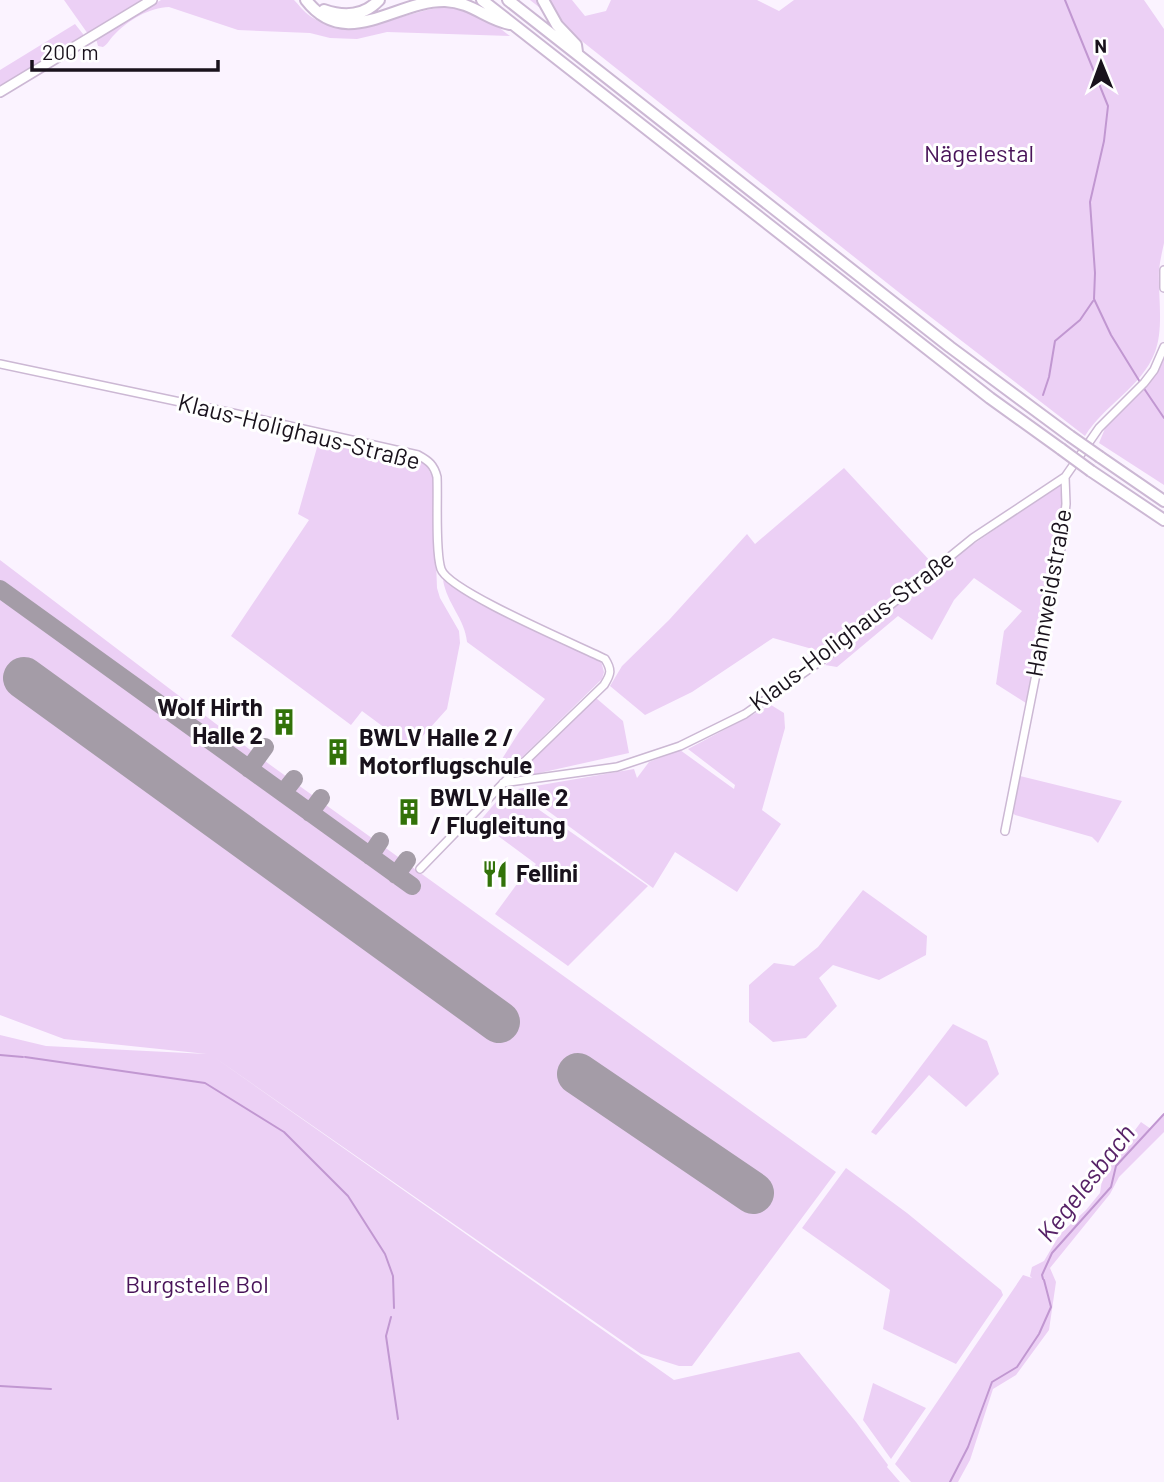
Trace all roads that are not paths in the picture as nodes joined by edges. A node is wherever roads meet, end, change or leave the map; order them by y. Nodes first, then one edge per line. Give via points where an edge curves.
1 (152, 0) edge
2 (306, 0) edge
3 (379, 0) edge
4 (482, 0) edge
5 (508, 0) edge
6 (543, 0) edge
7 (515, 25) junction
8 (578, 55) junction
9 (0, 92) edge
10 (1164, 270) edge
11 (1164, 288) edge
12 (1164, 347) edge
13 (0, 364) edge
14 (1065, 477) junction
15 (1164, 501) edge
16 (1164, 520) edge
17 (503, 783) junction
18 (1005, 831) dead end
19 (420, 869) dead end

1 - 9 main road
2 - 3 highway via 343,15 366,10
2 - 7 highway via 319,14 339,22 368,21 418,3 440,1 468,5 499,22
4 - 7 highway
5 - 8 highway
6 - 8 highway via 576,45
7 - 16 highway, bridge via 989,398
8 - 15 highway, bridge via 982,372
10 - 11 street
12 - 14 street, Hahnweidstraße via 1154,370 1090,438
13 - 17 street, Klaus-Holighaus-Straße via 427,460 437,477 444,575 469,593 605,659 611,668 604,685
14 - 17 street, Klaus-Holighaus-Straße via 938,565 825,658 725,725 680,746 617,766
14 - 18 street, Hahnweidstraße via 1062,538
17 - 19 street, Klaus-Holighaus-Straße

